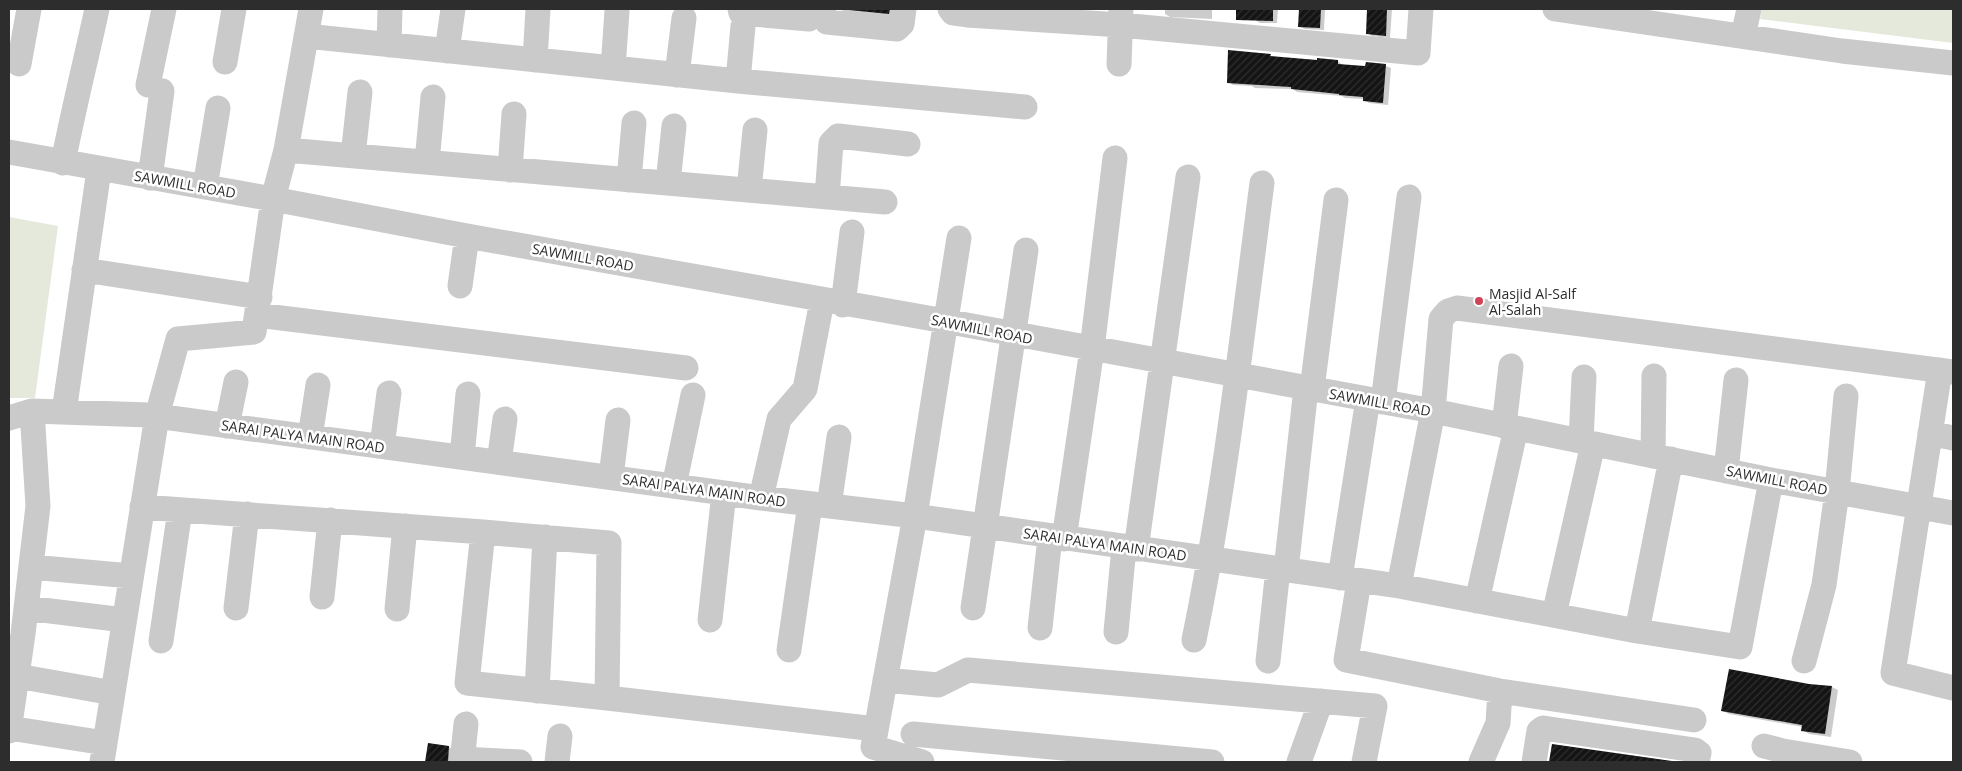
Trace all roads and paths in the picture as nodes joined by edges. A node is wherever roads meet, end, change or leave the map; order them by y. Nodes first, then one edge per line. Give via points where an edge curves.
1 (29, 9) edge
2 (97, 9) edge
3 (164, 9) edge
4 (234, 9) edge
5 (311, 9) edge
6 (390, 9) edge
7 (453, 9) edge
8 (538, 9) edge
9 (817, 9) edge
10 (822, 9) edge
11 (904, 9) edge
12 (950, 9) edge
13 (1421, 9) edge
14 (1555, 9) edge
15 (1749, 9) edge
16 (617, 11) dead end
17 (1582, 11) edge
18 (741, 17) edge
19 (1121, 17) edge
20 (1663, 17) edge
21 (684, 18) dead end
22 (306, 36) junction
23 (1743, 36) junction
24 (389, 44) junction
25 (447, 51) junction
26 (535, 60) junction
27 (225, 62) dead end
28 (1953, 63) edge
29 (19, 64) dead end
30 (1119, 64) dead end
31 (613, 68) junction
32 (677, 75) junction
33 (738, 81) junction
34 (360, 92) dead end
35 (433, 97) dead end
36 (1025, 107) dead end
37 (218, 108) dead end
38 (514, 114) dead end
39 (634, 123) dead end
40 (674, 126) dead end
41 (755, 130) dead end
42 (908, 144) dead end
43 (286, 150) junction
44 (9, 152) edge
45 (353, 156) junction
46 (1115, 158) dead end
47 (427, 162) junction
48 (62, 163) junction
49 (99, 170) junction
50 (510, 170) junction
51 (1188, 177) dead end
52 (150, 178) junction
53 (628, 180) junction
54 (668, 183) junction
55 (1262, 183) dead end
56 (205, 187) junction
57 (749, 190) junction
58 (827, 197) junction
59 (1409, 197) dead end
60 (273, 199) junction
61 (1336, 200) dead end
62 (885, 202) dead end
63 (852, 232) dead end
64 (467, 236) junction
65 (959, 238) dead end
66 (1026, 250) dead end
67 (84, 270) junction
68 (460, 286) dead end
69 (833, 303) junction
70 (258, 306) junction
71 (945, 322) junction
72 (1014, 335) junction
73 (1092, 349) junction
74 (1164, 362) junction
75 (1511, 366) dead end
76 (686, 368) dead end
77 (1946, 371) edge
78 (1237, 376) junction
79 (1654, 376) dead end
80 (1584, 377) dead end
81 (1736, 380) dead end
82 (236, 382) dead end
83 (318, 385) dead end
84 (1309, 389) junction
85 (389, 393) dead end
86 (468, 394) dead end
87 (693, 395) dead end
88 (1846, 396) dead end
89 (1376, 401) junction
90 (1433, 411) junction
91 (64, 412) junction
92 (20, 414) edge
93 (157, 416) junction
94 (505, 419) dead end
95 (618, 420) dead end
96 (227, 426) junction
97 (1510, 427) junction
98 (1941, 436) edge
99 (310, 437) junction
100 (839, 437) dead end
101 (1587, 442) junction
102 (382, 446) junction
103 (462, 457) junction
104 (1662, 458) junction
105 (499, 462) junction
106 (1726, 470) junction
107 (611, 477) junction
108 (1772, 480) junction
109 (674, 486) junction
110 (1838, 492) junction
111 (724, 493) junction
112 (761, 498) junction
113 (820, 505) junction
114 (142, 507) junction
115 (1918, 507) junction
116 (180, 510) junction
117 (1953, 513) edge
118 (247, 514) junction
119 (915, 516) junction
120 (330, 520) junction
121 (405, 526) junction
122 (986, 527) junction
123 (483, 532) junction
124 (545, 537) junction
125 (1057, 538) junction
126 (1130, 548) junction
127 (1210, 559) junction
128 (31, 567) junction
129 (1282, 570) junction
130 (131, 576) junction
131 (1349, 579) junction
132 (1399, 586) junction
133 (322, 597) dead end
134 (1477, 601) junction
135 (26, 608) junction
136 (236, 608) dead end
137 (973, 608) dead end
138 (397, 609) dead end
139 (1554, 615) junction
140 (124, 620) junction
141 (710, 620) dead end
142 (1040, 628) dead end
143 (1637, 630) junction
144 (1116, 632) dead end
145 (1194, 640) dead end
146 (161, 641) dead end
147 (789, 650) dead end
148 (1268, 661) dead end
149 (1804, 661) dead end
150 (17, 676) junction
151 (885, 680) junction
152 (1953, 688) edge
153 (537, 690) junction
154 (1500, 691) junction
155 (113, 693) junction
156 (607, 698) junction
157 (1321, 701) junction
158 (1694, 720) dead end
159 (466, 724) dead end
160 (9, 728) edge
161 (876, 729) junction
162 (9, 732) edge
163 (913, 734) dead end
164 (560, 736) dead end
165 (1764, 746) dead end
166 (104, 753) edge
167 (462, 760) edge
168 (520, 762) edge
169 (557, 762) edge
170 (922, 762) edge
171 (1212, 762) edge
172 (1300, 762) edge
173 (1364, 762) edge
174 (1481, 762) edge
175 (1534, 762) edge
176 (1698, 762) edge
177 (1850, 762) edge

1 - 29 street
2 - 48 street
3 - 52 street
4 - 27 street
5 - 22 street
6 - 24 street
7 - 25 street
8 - 26 street
9 - 18 street via 809,20 741,13
10 - 11 street via 827,22 897,29 902,24
12 - 19 street via 967,15
13 - 19 street via 1418,53
14 - 17 street
15 - 23 street
16 - 31 street
17 - 20 street
18 - 33 street
19 - 30 street
20 - 23 street
21 - 32 street
22 - 24 street
22 - 43 street
23 - 28 street
24 - 25 street
25 - 26 street
26 - 31 street
31 - 32 street
32 - 33 street
33 - 36 street
34 - 45 street
35 - 47 street
37 - 56 street
38 - 50 street
39 - 53 street
40 - 54 street
41 - 57 street
42 - 58 street via 838,136 831,143
43 - 45 street
43 - 60 street
44 - 48 street, SAWMILL ROAD
45 - 47 street
46 - 73 street
47 - 50 street
48 - 49 street, SAWMILL ROAD
49 - 52 street, SAWMILL ROAD
49 - 67 street
50 - 53 street
51 - 74 street
52 - 56 street, SAWMILL ROAD
53 - 54 street
54 - 57 street
55 - 78 street
56 - 60 street, SAWMILL ROAD
57 - 58 street
58 - 62 street
59 - 89 street
60 - 64 street, SAWMILL ROAD
60 - 70 street
61 - 84 street
63 - 69 street
64 - 68 street
64 - 69 street, SAWMILL ROAD
65 - 71 street
66 - 72 street
67 - 70 street
67 - 91 street
69 - 71 street, SAWMILL ROAD
69 - 112 street via 805,389 779,419
70 - 76 street
70 - 93 street via 254,332 178,339
71 - 72 street, SAWMILL ROAD
71 - 119 street
72 - 73 street, SAWMILL ROAD
72 - 122 street
73 - 74 street, SAWMILL ROAD
73 - 125 street
74 - 78 street, SAWMILL ROAD
74 - 126 street
75 - 97 street
77 - 90 street via 1457,308 1448,311 1441,319
77 - 98 street
78 - 84 street, SAWMILL ROAD
78 - 127 street
79 - 104 street
80 - 101 street
81 - 106 street
82 - 96 street
83 - 99 street
84 - 89 street, SAWMILL ROAD
84 - 129 street
85 - 102 street
86 - 103 street
87 - 109 street
88 - 110 street
89 - 90 street, SAWMILL ROAD
89 - 131 street
90 - 97 street, SAWMILL ROAD
90 - 132 street
91 - 92 street, SARAI PALYA MAIN ROAD
91 - 93 street, SARAI PALYA MAIN ROAD
92 - 128 street via 38,506
93 - 96 street, SARAI PALYA MAIN ROAD
93 - 114 street
94 - 105 street
95 - 107 street
96 - 99 street, SARAI PALYA MAIN ROAD
97 - 101 street, SAWMILL ROAD
97 - 134 street
98 - 115 street
99 - 102 street, SARAI PALYA MAIN ROAD
100 - 113 street
101 - 104 street, SAWMILL ROAD
101 - 139 street
102 - 103 street, SARAI PALYA MAIN ROAD
103 - 105 street, SARAI PALYA MAIN ROAD
104 - 106 street, SAWMILL ROAD
104 - 143 street
105 - 107 street, SARAI PALYA MAIN ROAD
106 - 108 street, SAWMILL ROAD
107 - 109 street, SARAI PALYA MAIN ROAD
108 - 110 street, SAWMILL ROAD
108 - 143 street, SARAI PALYA MAIN ROAD via 1740,647
109 - 111 street, SARAI PALYA MAIN ROAD
110 - 115 street, SAWMILL ROAD
110 - 149 street via 1824,585
111 - 112 street, SARAI PALYA MAIN ROAD
111 - 141 street
112 - 113 street, SARAI PALYA MAIN ROAD
113 - 119 street, SARAI PALYA MAIN ROAD
113 - 147 street
114 - 116 street
114 - 130 street
115 - 117 street, SAWMILL ROAD
115 - 152 street via 1893,672
116 - 118 street
116 - 146 street
118 - 120 street
118 - 136 street
119 - 122 street, SARAI PALYA MAIN ROAD
119 - 151 street
120 - 121 street
120 - 133 street
121 - 123 street
121 - 138 street
122 - 125 street, SARAI PALYA MAIN ROAD
122 - 137 street
123 - 124 street
123 - 153 street via 467,683
124 - 153 street
124 - 156 street via 609,543
125 - 126 street, SARAI PALYA MAIN ROAD
125 - 142 street
126 - 127 street, SARAI PALYA MAIN ROAD
126 - 144 street
127 - 129 street, SARAI PALYA MAIN ROAD
127 - 145 street
128 - 130 street
128 - 135 street
129 - 131 street, SARAI PALYA MAIN ROAD
129 - 148 street
130 - 140 street
131 - 132 street, SARAI PALYA MAIN ROAD
131 - 154 street via 1346,660
132 - 134 street, SARAI PALYA MAIN ROAD
134 - 139 street, SARAI PALYA MAIN ROAD
135 - 140 street
135 - 150 street
139 - 143 street, SARAI PALYA MAIN ROAD
140 - 155 street
150 - 155 street
150 - 160 street
151 - 157 street via 938,685 968,670
151 - 161 street
153 - 156 street
154 - 158 street
154 - 174 street via 1498,723
155 - 166 street
156 - 161 street
157 - 172 street
157 - 173 street via 1375,706
159 - 167 street
160 - 162 street
160 - 166 street
161 - 170 street via 873,747
163 - 171 street
164 - 169 street
165 - 177 street
167 - 168 street
175 - 176 street via 1540,731 1544,728 1695,750 1699,753

